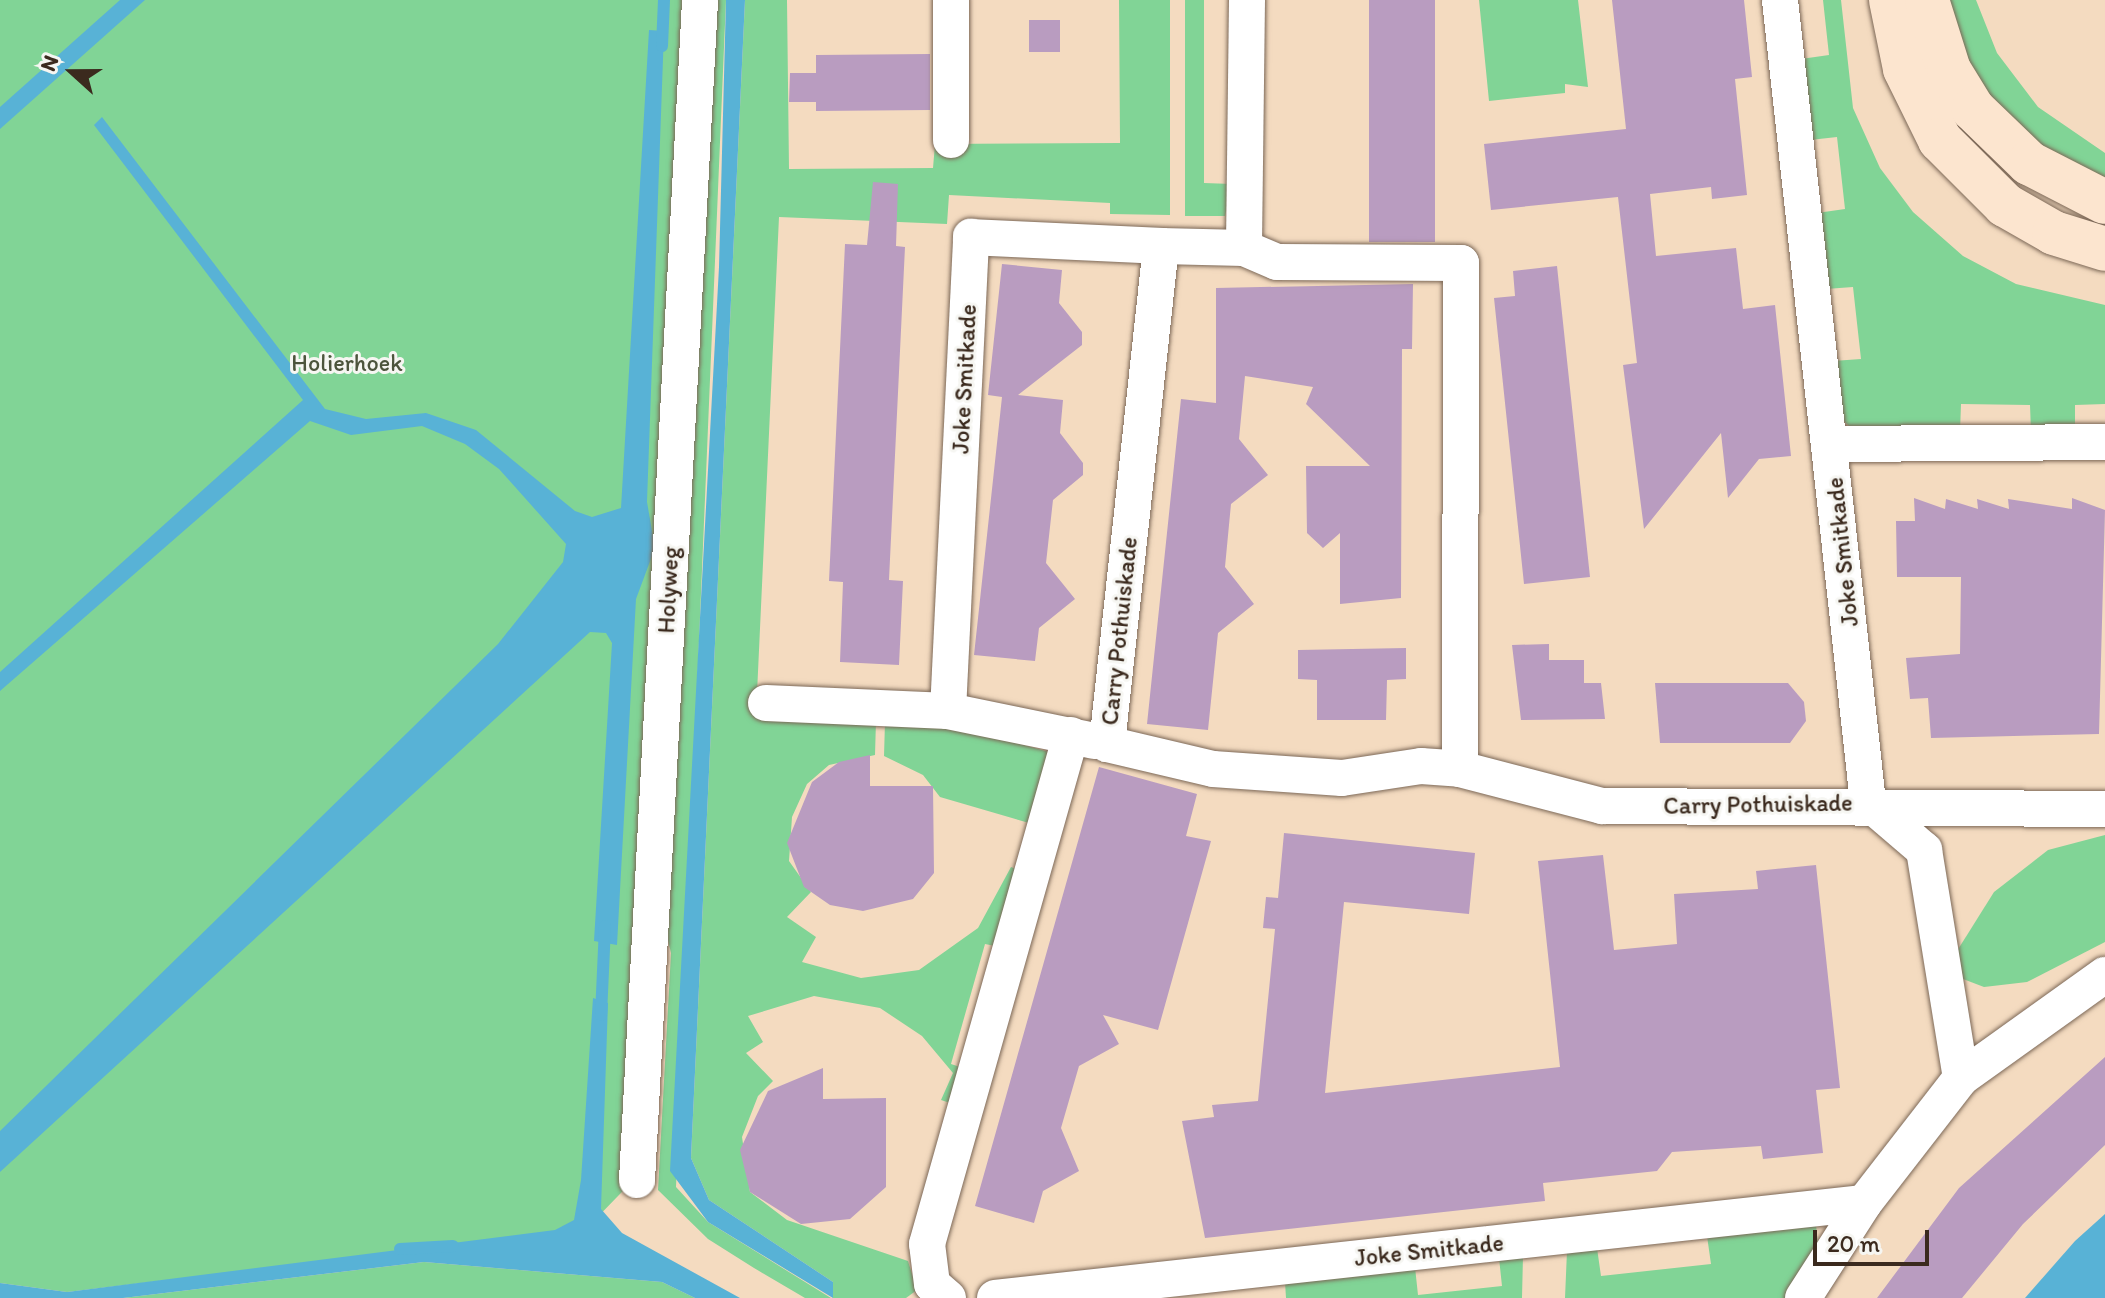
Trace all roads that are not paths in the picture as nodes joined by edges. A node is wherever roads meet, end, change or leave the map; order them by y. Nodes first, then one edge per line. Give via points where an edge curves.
1 (700, 0) edge
2 (951, 0) edge
3 (1247, 0) edge
4 (1780, 0) edge
5 (1891, 0) edge
6 (1927, 0) edge
7 (951, 140) dead end
8 (2105, 202) edge
9 (1161, 246) junction
10 (1244, 248) junction
11 (2105, 249) edge
12 (2105, 442) edge
13 (1830, 444) junction
14 (766, 703) dead end
15 (948, 711) junction
16 (1071, 735) junction
17 (1107, 744) junction
18 (1460, 769) junction
19 (1868, 802) junction
20 (2105, 809) edge
21 (2105, 975) edge
22 (1961, 1078) junction
23 (637, 1180) dead end
24 (1864, 1203) junction
25 (948, 1298) edge
26 (995, 1298) edge
27 (1803, 1298) edge

1 - 23 street, Holyweg
2 - 7 street
3 - 10 street
4 - 13 street, Joke Smitkade
5 - 11 street via 1905,69 1940,140 2005,205 2054,233
6 - 8 street via 1949,70 1973,109 2029,163
9 - 10 street
9 - 15 street, Joke Smitkade via 971,237
9 - 17 street, Carry Pothuiskade
10 - 18 street via 1277,262 1461,263
12 - 13 street
13 - 19 street, Joke Smitkade
14 - 15 street
15 - 16 street
16 - 17 street
16 - 25 street via 927,1244 932,1284
17 - 18 street, Carry Pothuiskade via 1213,769 1342,778 1421,766
18 - 19 street, Carry Pothuiskade via 1602,806
19 - 20 street, Carry Pothuiskade
19 - 22 street via 1924,850
21 - 22 street
22 - 24 street
24 - 26 street, Joke Smitkade
24 - 27 street

